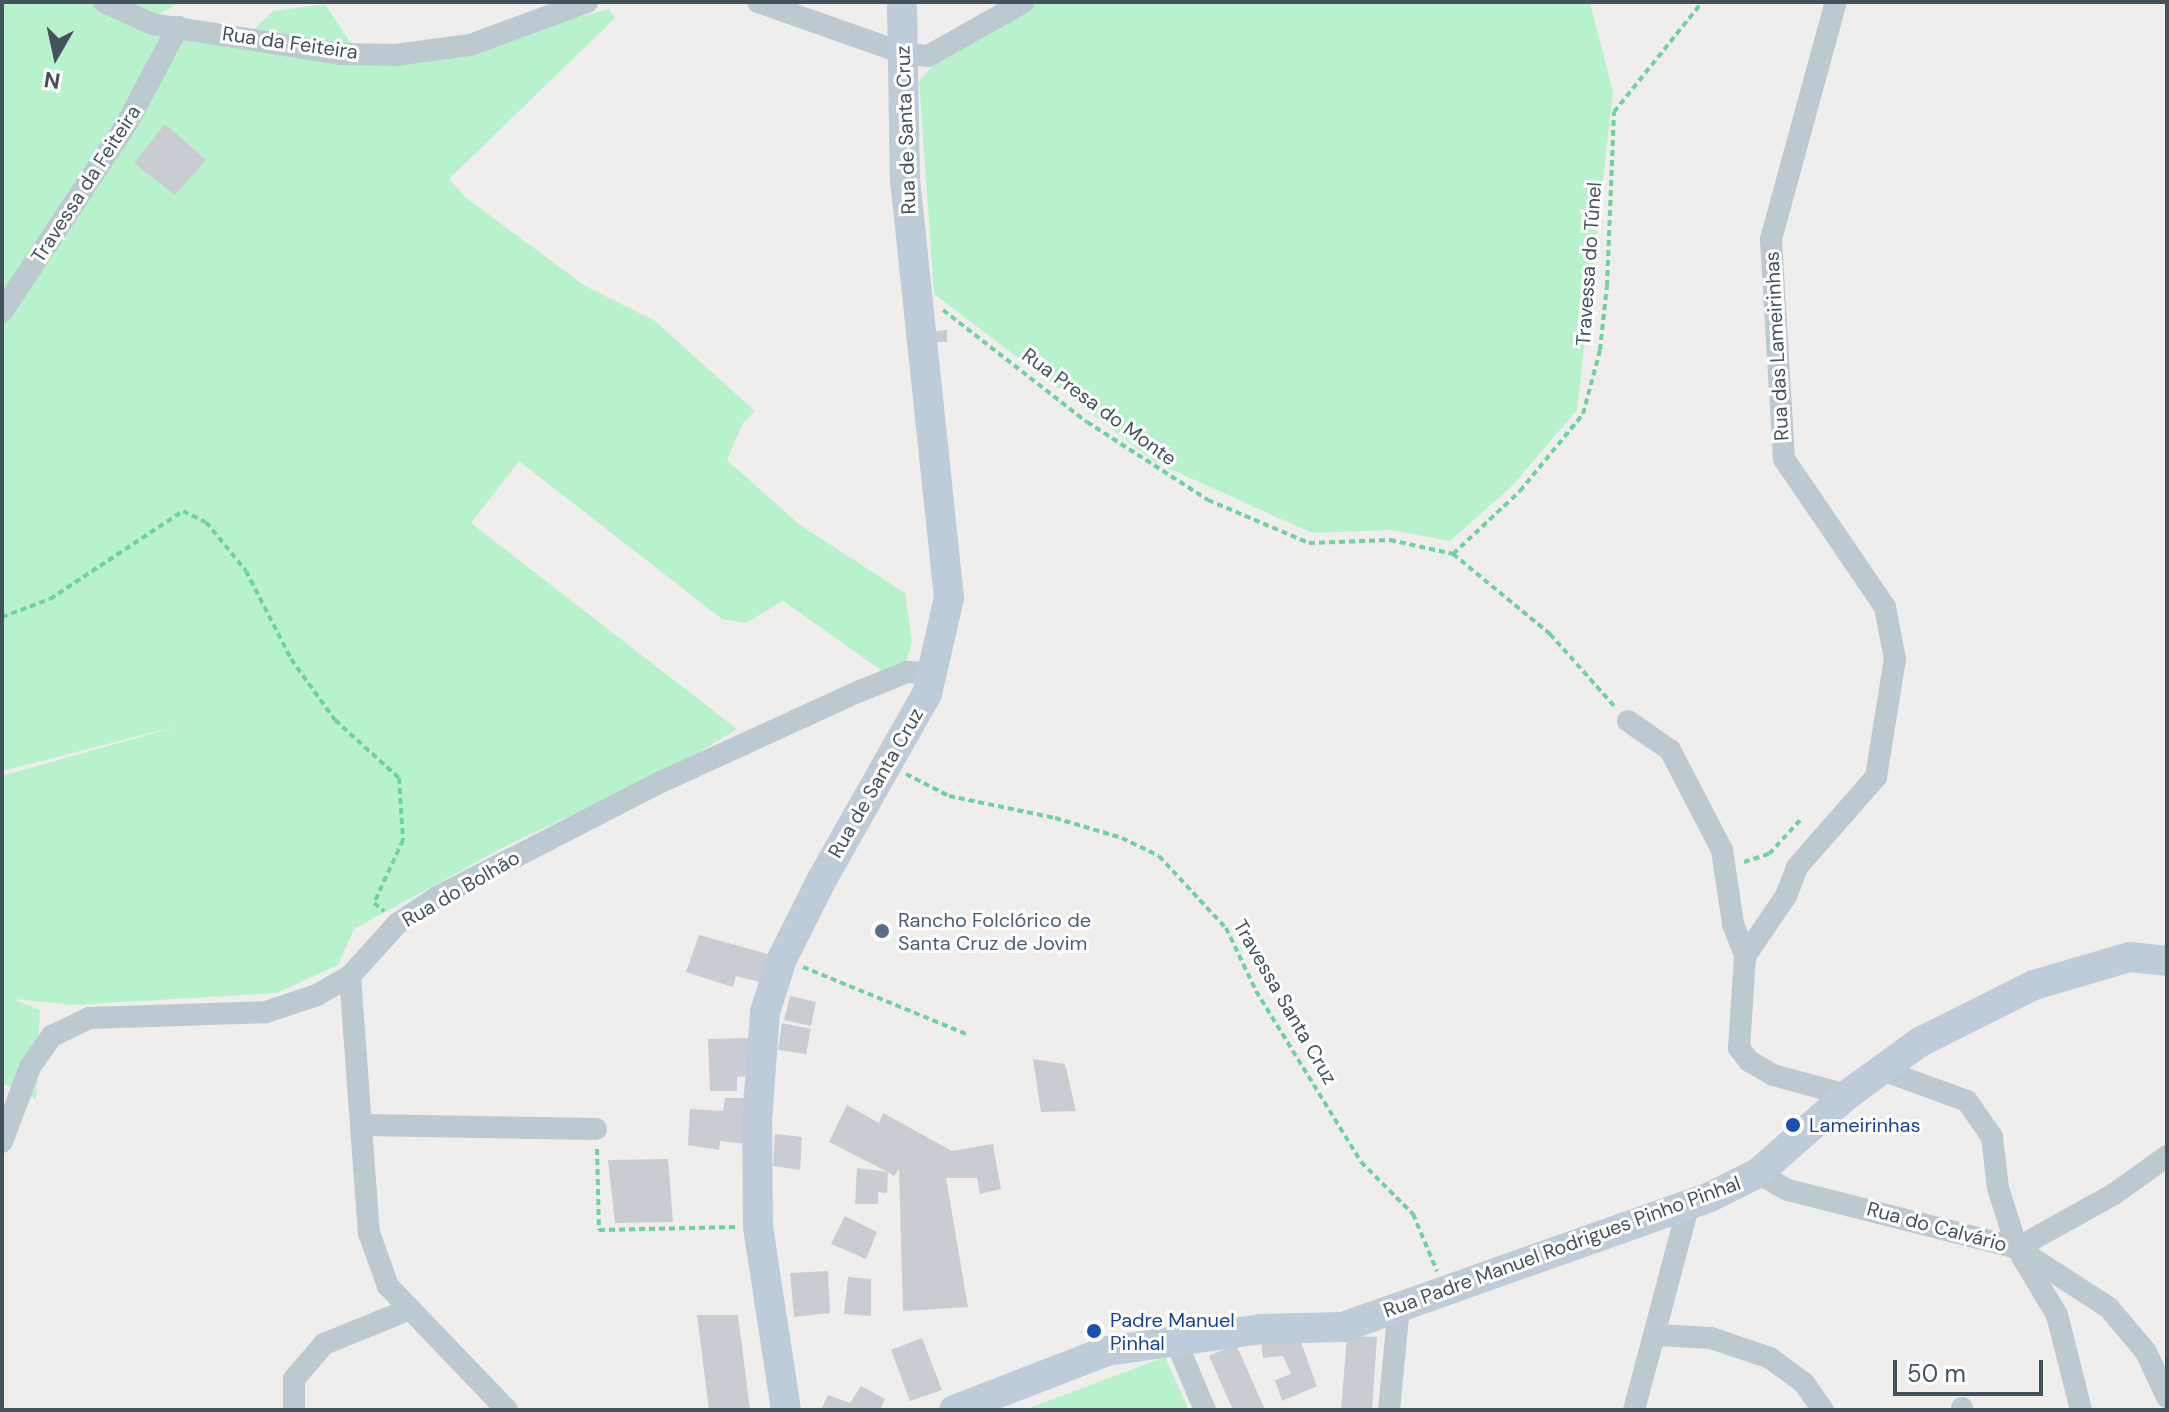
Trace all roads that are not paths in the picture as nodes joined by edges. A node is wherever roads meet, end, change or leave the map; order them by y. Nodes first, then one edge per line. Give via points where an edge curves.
1 (104, 2) edge
2 (587, 2) edge
3 (758, 2) edge
4 (902, 2) edge
5 (1024, 2) edge
6 (1836, 2) edge
7 (178, 27) junction
8 (903, 53) junction
9 (2, 312) edge
10 (933, 673) junction
11 (1628, 721) road end
12 (1745, 956) junction
13 (2167, 961) edge
14 (350, 976) junction
15 (1882, 1070) junction
16 (1847, 1095) junction
17 (362, 1125) junction
18 (596, 1129) road end
19 (2, 1142) edge
20 (2167, 1156) edge
21 (1758, 1173) junction
22 (1689, 1204) junction
23 (2017, 1248) junction
24 (1399, 1307) junction
25 (410, 1309) junction
26 (1657, 1335) junction
27 (1175, 1339) junction
28 (2167, 1397) edge
29 (294, 1410) edge
30 (507, 1410) edge
31 (786, 1410) edge
32 (954, 1410) edge
33 (1205, 1410) edge
34 (1389, 1410) edge
35 (1634, 1410) edge
36 (1823, 1410) edge
37 (2081, 1410) edge

1 - 7 street, Rua da Feiteira via 152,24
2 - 7 street, Rua da Feiteira via 470,45 395,55 342,54
3 - 8 street
4 - 8 main road, Rua de Santa Cruz
5 - 8 street via 928,56
6 - 12 street, Rua das Lameirinhas via 1771,239 1784,459 1885,607 1895,659 1876,777 1797,867 1786,896
7 - 9 street, Travessa da Feiteira via 103,161
8 - 10 main road, Rua de Santa Cruz via 905,181 949,598
10 - 14 street, Rua do Bolhão via 907,672 860,691 661,782 437,897 397,924
10 - 31 main road, Rua de Santa Cruz via 890,766 821,881 782,959 761,1039 758,1226
11 - 12 street via 1670,750 1722,850
12 - 16 street via 1739,1048 1744,1055 1773,1075
13 - 15 main road, Rua Padre Manuel Rodrigues Pinho Pinhal via 2130,957 2034,985 1920,1042
14 - 17 street
14 - 19 street, Rua do Bolhão via 317,995 266,1012 89,1018 52,1036 30,1067
15 - 16 main road, Rua Padre Manuel Rodrigues Pinho Pinhal
15 - 23 street, Rua do Calvário via 1967,1101 1992,1137 1998,1188
16 - 21 main road, Rua Padre Manuel Rodrigues Pinho Pinhal
17 - 18 street
17 - 25 street via 369,1233 388,1286
20 - 23 street via 2114,1194
21 - 22 main road, Rua Padre Manuel Rodrigues Pinho Pinhal
21 - 23 street, Rua do Calvário via 1788,1190
22 - 24 main road, Rua Padre Manuel Rodrigues Pinho Pinhal
22 - 26 street
23 - 28 street via 2109,1308 2146,1352
23 - 37 street via 2057,1315
24 - 27 main road, Rua Padre Manuel Rodrigues Pinho Pinhal via 1343,1327
24 - 34 street
25 - 29 street via 324,1344 294,1379
25 - 30 street
26 - 35 street
26 - 36 street via 1711,1338 1770,1358 1804,1383
27 - 32 main road, Rua Padre Manuel Rodrigues Pinho Pinhal via 1107,1351
27 - 33 street

